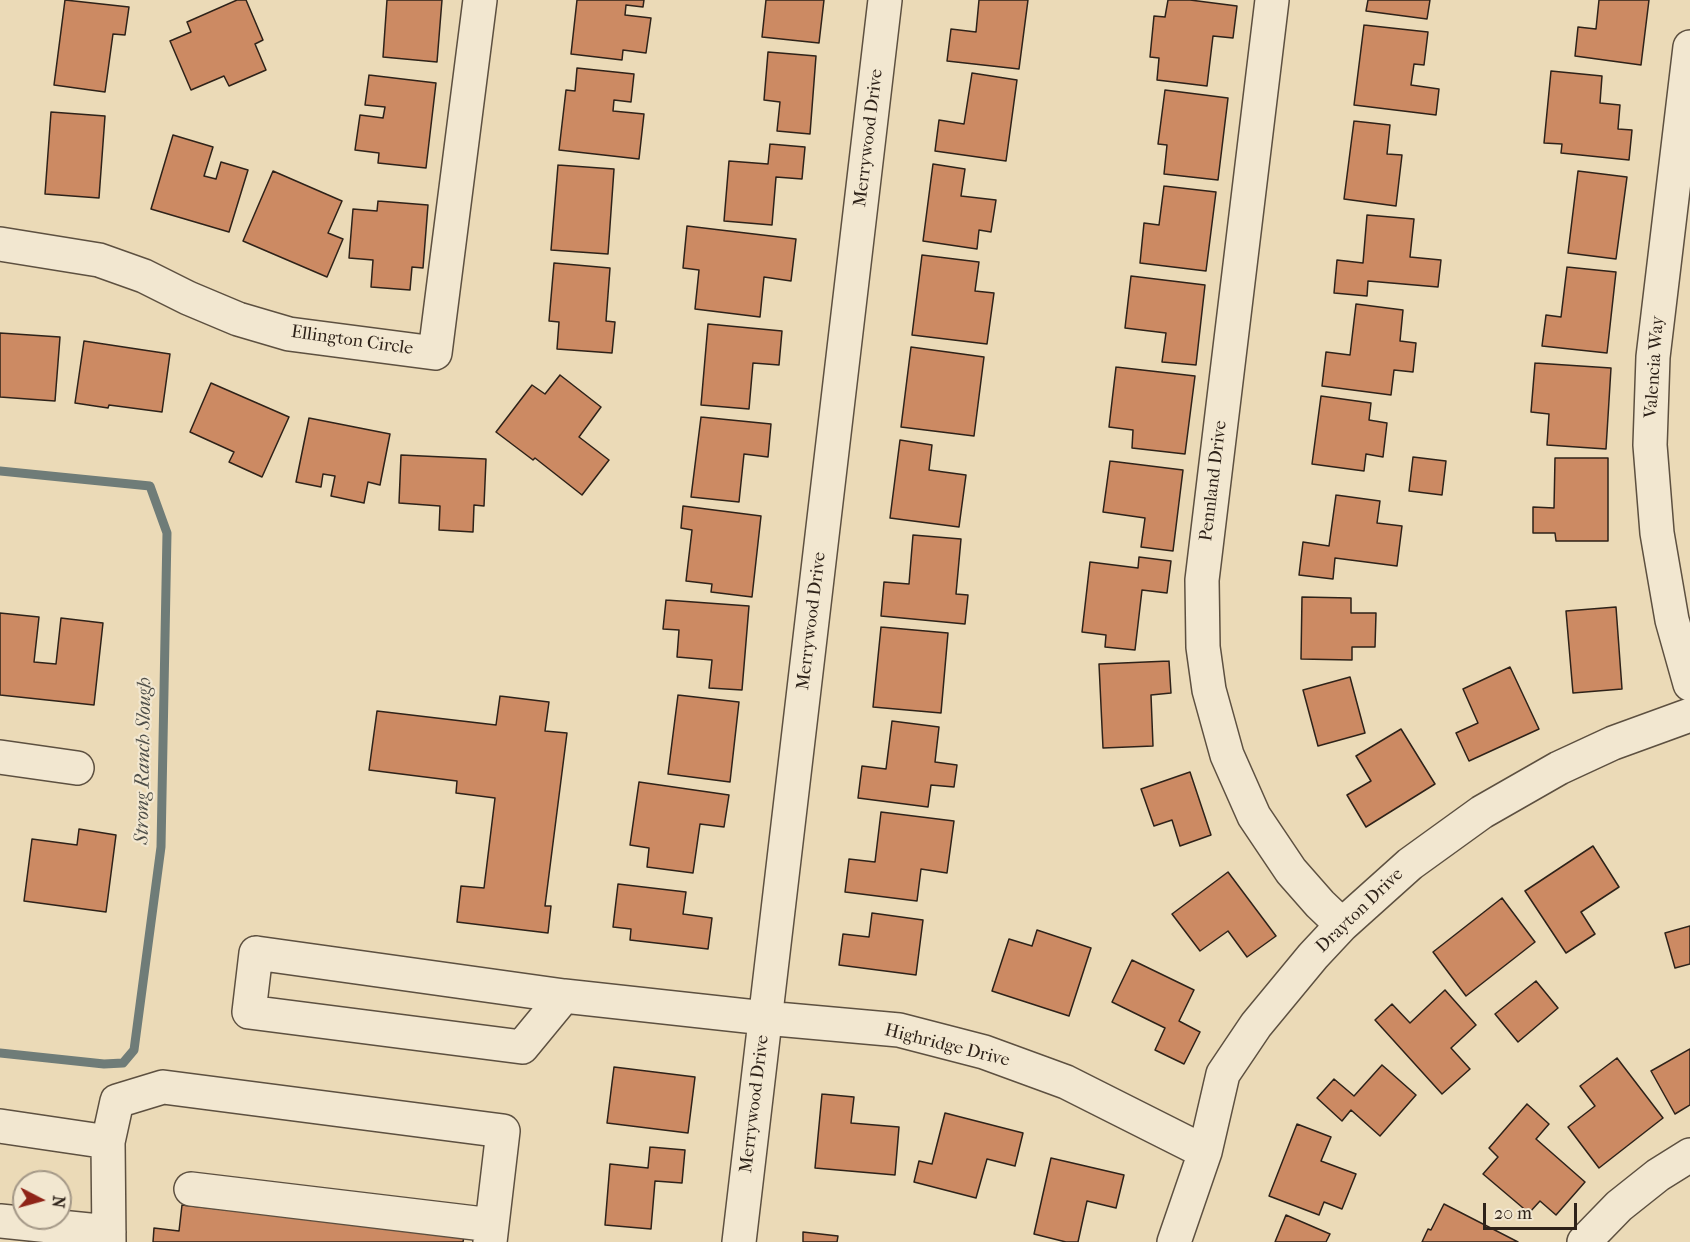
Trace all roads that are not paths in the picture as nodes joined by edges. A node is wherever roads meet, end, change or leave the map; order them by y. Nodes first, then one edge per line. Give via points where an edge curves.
1 (480, 0) edge
2 (885, 0) edge
3 (1272, 0) edge
4 (1690, 47) edge
5 (0, 244) edge
6 (1690, 684) edge
7 (1690, 715) edge
8 (0, 757) edge
9 (77, 768) dead end
10 (1342, 925) junction
11 (564, 996) junction
12 (765, 1018) junction
13 (0, 1126) edge
14 (108, 1142) junction
15 (1205, 1152) junction
16 (1690, 1155) edge
17 (191, 1189) dead end
18 (0, 1221) edge
19 (491, 1234) edge
20 (109, 1237) edge
21 (739, 1242) edge
22 (1174, 1242) edge
23 (1584, 1242) edge

1 - 5 street, Ellington Circle via 435,352 290,333 238,320 144,276 99,260
2 - 12 street, Merrywood Drive
3 - 10 street, Pennland Drive via 1202,580 1203,647 1209,690 1227,755 1254,816 1292,871
4 - 6 street, Valencia Way via 1653,357 1650,445 1657,533 1672,620
7 - 10 street, Drayton Drive via 1559,768 1482,812 1410,864
8 - 9 street
10 - 15 street, Drayton Drive via 1256,1025 1223,1074
11 - 11 street, Highridge Drive via 256,953 249,1012 522,1047
11 - 12 street, Highridge Drive
12 - 15 street, Highridge Drive via 898,1030 984,1052 1066,1083
12 - 21 street, Merrywood Drive
13 - 14 street
14 - 19 street via 117,1101 163,1087 503,1131
14 - 20 street
15 - 22 street, Drayton Drive
16 - 23 street via 1619,1206
17 - 19 street
18 - 20 street

